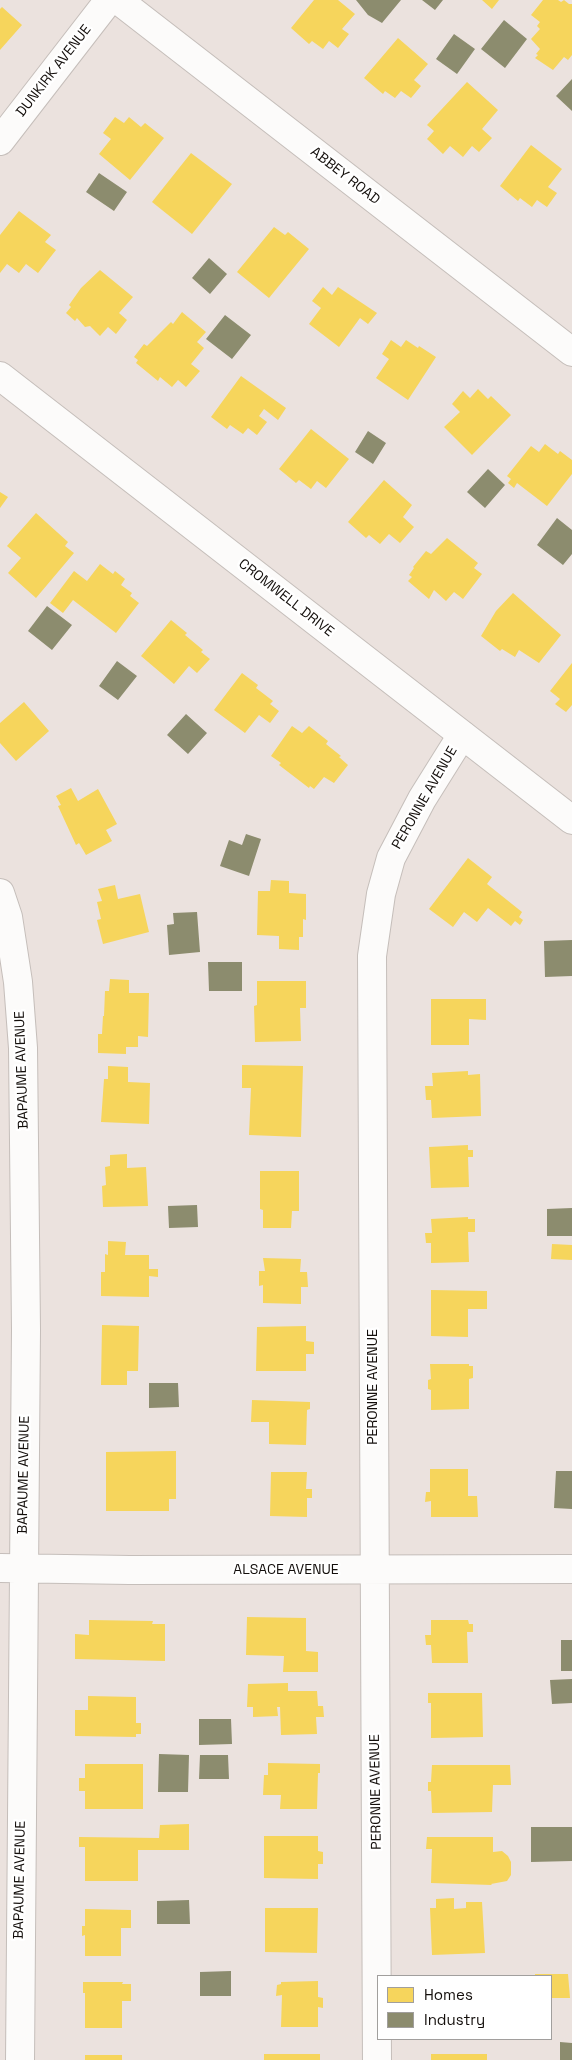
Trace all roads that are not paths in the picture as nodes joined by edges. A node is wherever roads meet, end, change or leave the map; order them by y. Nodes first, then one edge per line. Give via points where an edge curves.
1 (109, 0) edge
2 (118, 0) edge
3 (0, 141) edge
4 (572, 352) edge
5 (0, 376) edge
6 (462, 735) junction
7 (572, 820) edge
8 (0, 892) edge
9 (12, 1568) edge
10 (374, 1569) junction
11 (572, 1569) edge
12 (20, 2060) edge
13 (376, 2060) edge

1 - 3 street, DUNKIRK AVENUE
2 - 4 street, ABBEY ROAD
5 - 6 street, CROMWELL DRIVE
6 - 7 street, CROMWELL DRIVE
6 - 10 street, PERONNE AVENUE via 390,858 372,956
8 - 9 street, BAPAUME AVENUE via 8,917 18,982 23,1048 26,1330
9 - 10 street, ALSACE AVENUE
9 - 12 street, BAPAUME AVENUE
10 - 11 street, ALSACE AVENUE
10 - 13 street, PERONNE AVENUE

